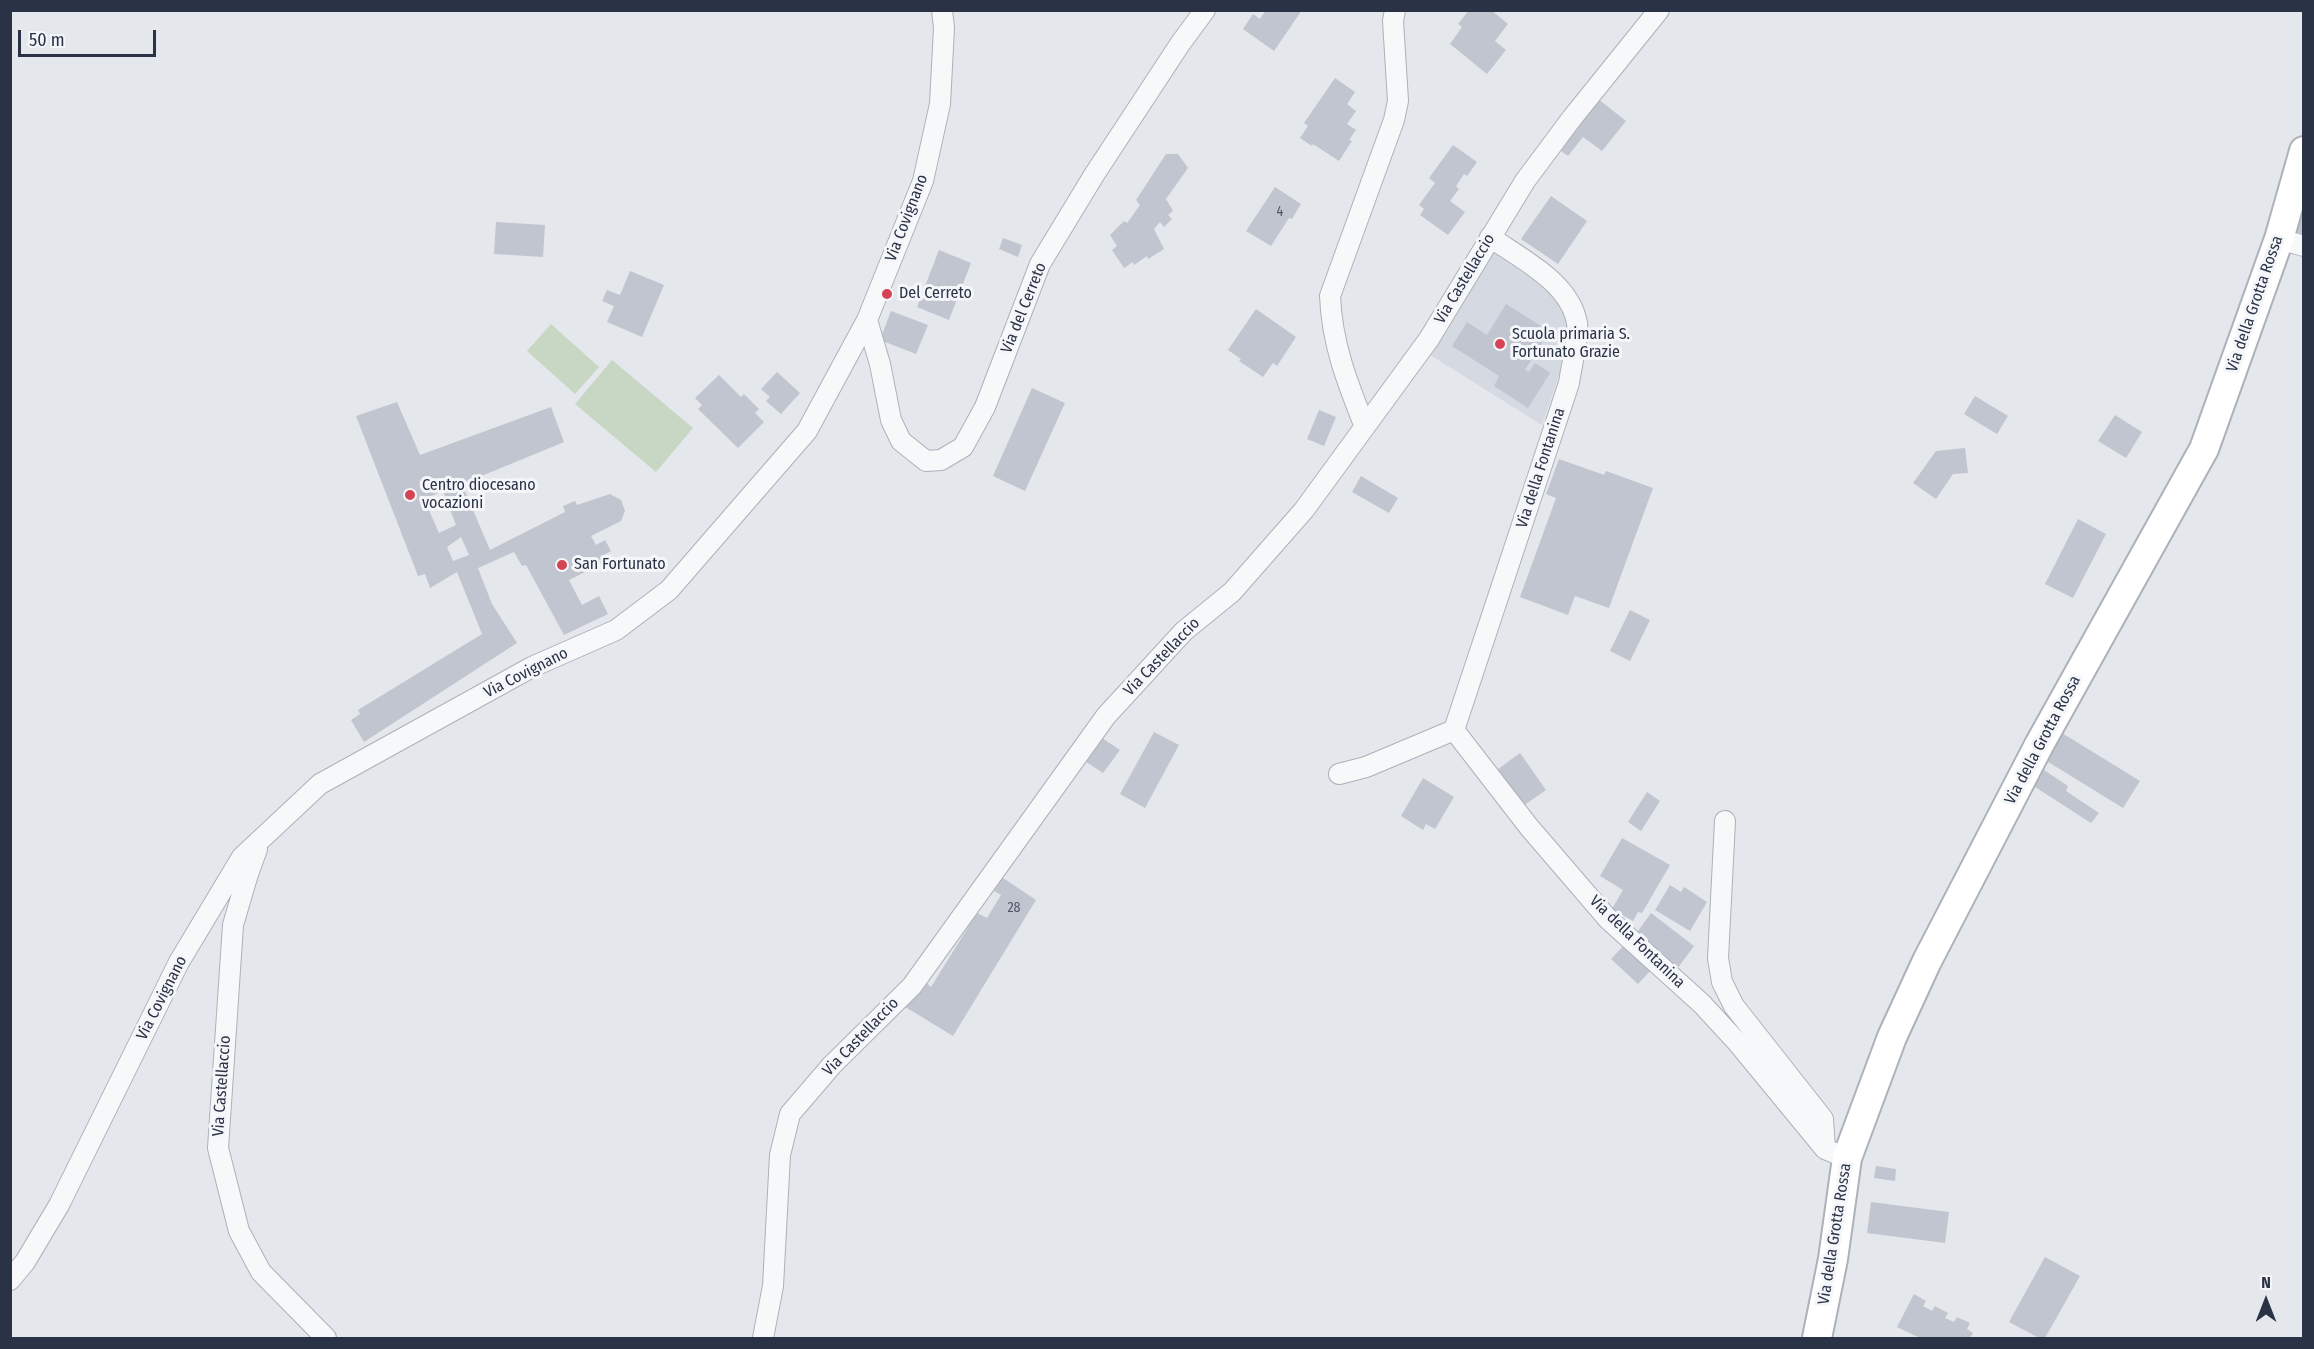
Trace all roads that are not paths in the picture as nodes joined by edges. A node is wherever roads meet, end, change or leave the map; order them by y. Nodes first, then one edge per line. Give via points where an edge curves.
1 (942, 10) edge
2 (1205, 10) edge
3 (1659, 10) edge
4 (1399, 14) edge
5 (2304, 151) edge
6 (1490, 237) junction
7 (2291, 242) edge
8 (867, 320) junction
9 (1365, 427) junction
10 (1454, 730) junction
11 (1339, 774) dead end
12 (1725, 821) dead end
13 (261, 840) junction
14 (1836, 1154) junction
15 (10, 1280) edge
16 (326, 1338) edge
17 (763, 1338) edge
18 (1816, 1338) edge

1 - 8 street, Via Covignano via 940,104 923,181
2 - 8 street, Via del Cerreto via 1094,175 1040,264 986,406 963,447 941,460 926,461 901,441 891,420
3 - 6 street, Via Castellaccio via 1525,181
4 - 9 street via 1398,101 1394,120 1330,296 1331,325 1344,376
5 - 7 street, Via della Grotta Rossa
6 - 9 street, Via Castellaccio via 1429,339
6 - 10 street, Via della Fontanina via 1559,286 1571,303 1578,325 1569,383
7 - 14 street, Via della Grotta Rossa via 2204,449 2039,745 1927,961
8 - 13 street, Via Covignano via 807,431 669,590 616,630 532,667 320,784
9 - 17 street, Via Castellaccio via 1304,510 1232,592 1184,631 1106,716 912,986 832,1065 790,1114 780,1155 773,1287
10 - 11 street via 1366,767
10 - 14 street, Via della Fontanina via 1528,827 1608,919 1702,1004
12 - 14 street via 1718,958 1722,982 1734,1006 1823,1119
13 - 15 street, Via Covignano via 242,857 179,962 59,1205
13 - 16 street, Via Castellaccio via 233,925 218,1148 238,1231 261,1272
14 - 18 street, Via della Grotta Rossa via 1833,1259

